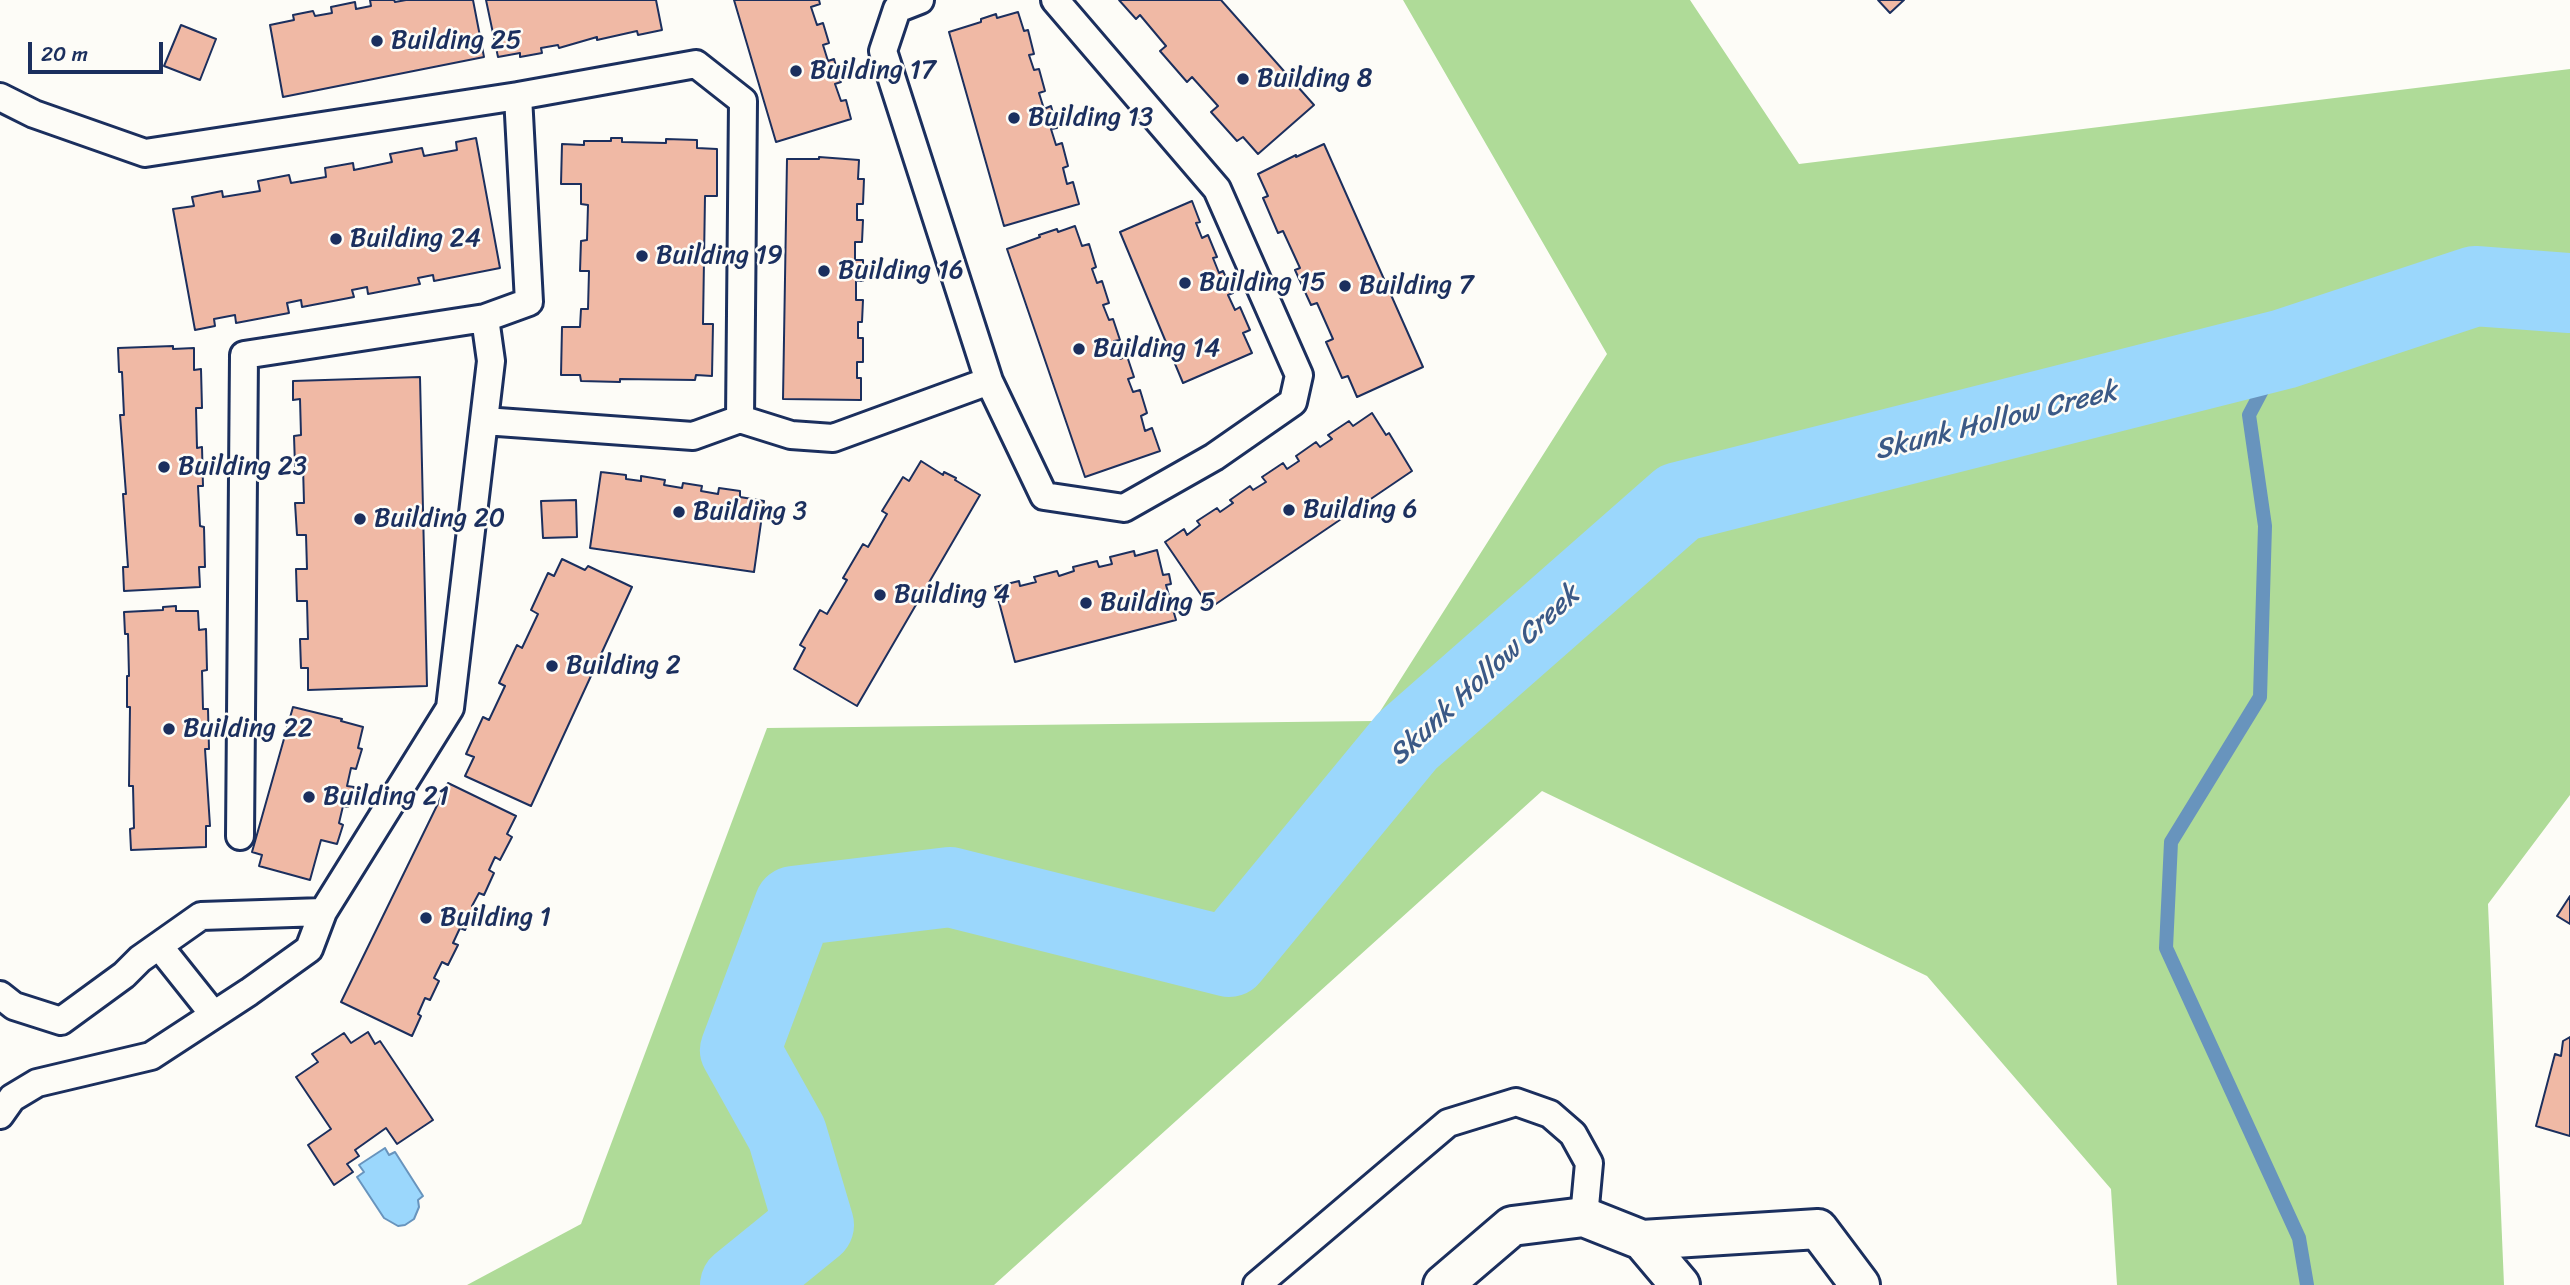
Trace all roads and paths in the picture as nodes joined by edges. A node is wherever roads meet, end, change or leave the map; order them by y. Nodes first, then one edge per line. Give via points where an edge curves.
1 (920, 0) edge
2 (1055, 0) edge
3 (518, 96) junction
4 (0, 97) edge
5 (485, 317) junction
6 (989, 381) junction
7 (740, 419) junction
8 (484, 421) junction
9 (240, 836) dead end
10 (323, 912) junction
11 (159, 946) junction
12 (0, 995) edge
13 (214, 1015) junction
14 (0, 1115) edge
15 (1584, 1217) junction
16 (1642, 1240) junction
17 (1257, 1285) edge
18 (1443, 1285) edge
19 (1680, 1285) edge
20 (1860, 1285) edge

1 - 6 lane via 897,9 883,51
2 - 6 lane via 1217,189 1299,375 1293,402 1214,457 1124,508 1044,496
3 - 4 lane via 145,153 34,114
3 - 5 lane via 529,302
3 - 7 lane via 696,64 743,101
5 - 8 lane via 491,361
5 - 9 lane via 244,355
6 - 7 lane via 833,438 791,435
7 - 8 lane via 693,436
8 - 10 lane via 450,708
10 - 11 lane via 201,916
10 - 13 lane via 309,949
11 - 12 lane via 61,1021 14,1006
11 - 13 lane
13 - 14 lane via 152,1056 37,1083 12,1098
15 - 16 street
15 - 17 lane via 1589,1163 1573,1134 1550,1114 1516,1102 1448,1123
15 - 18 street via 1512,1226
16 - 19 street
16 - 20 street via 1818,1229

